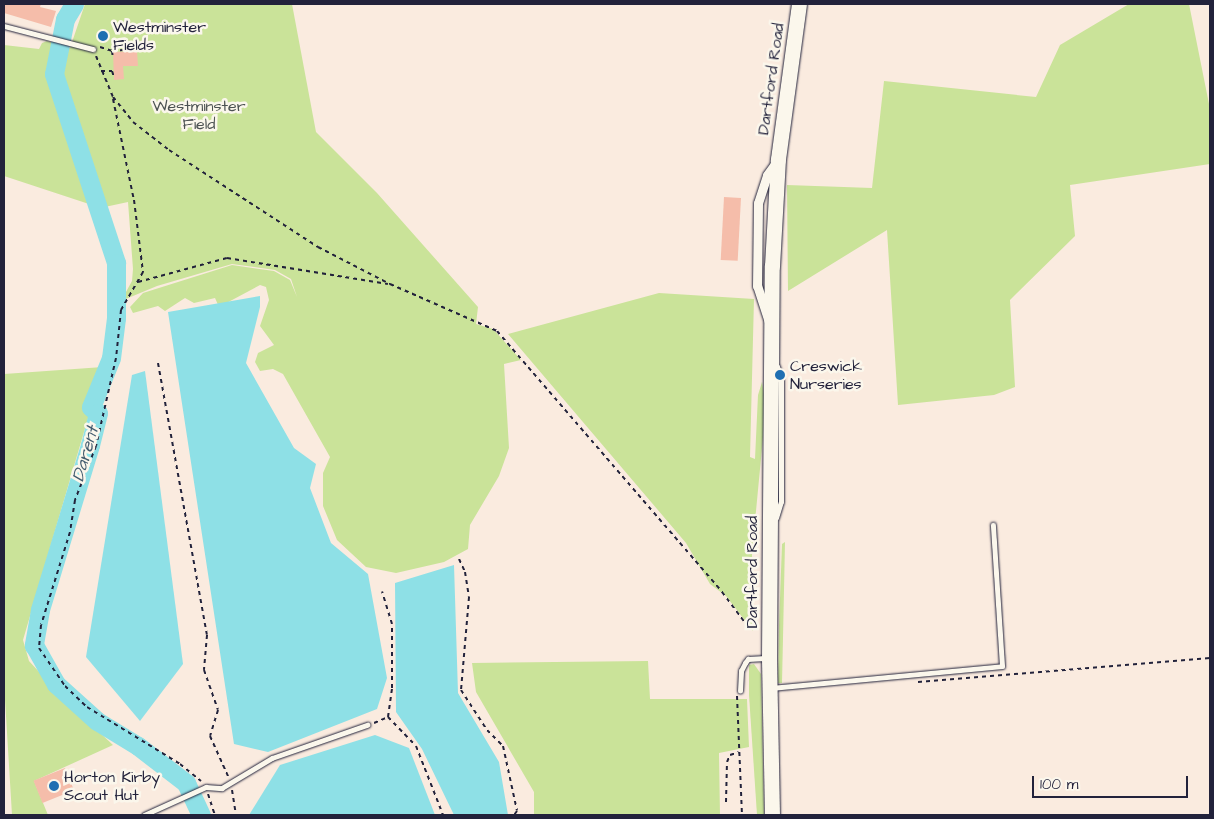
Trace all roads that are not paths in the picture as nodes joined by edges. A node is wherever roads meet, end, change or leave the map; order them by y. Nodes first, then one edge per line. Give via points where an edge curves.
1 (799, 4) edge
2 (4, 26) edge
3 (94, 47) road end
4 (993, 525) dead end
5 (769, 658) junction
6 (770, 688) junction
7 (740, 691) road end
8 (367, 726) road end
9 (144, 815) edge
10 (772, 815) edge

1 - 5 main road, Dartford Road via 778,159 771,336
2 - 3 lane via 69,44
4 - 6 lane via 1002,666
5 - 6 main road, Dartford Road
5 - 7 lane via 748,659 741,671
6 - 10 main road, Dartford Road
8 - 9 lane via 272,758 222,788 205,788

